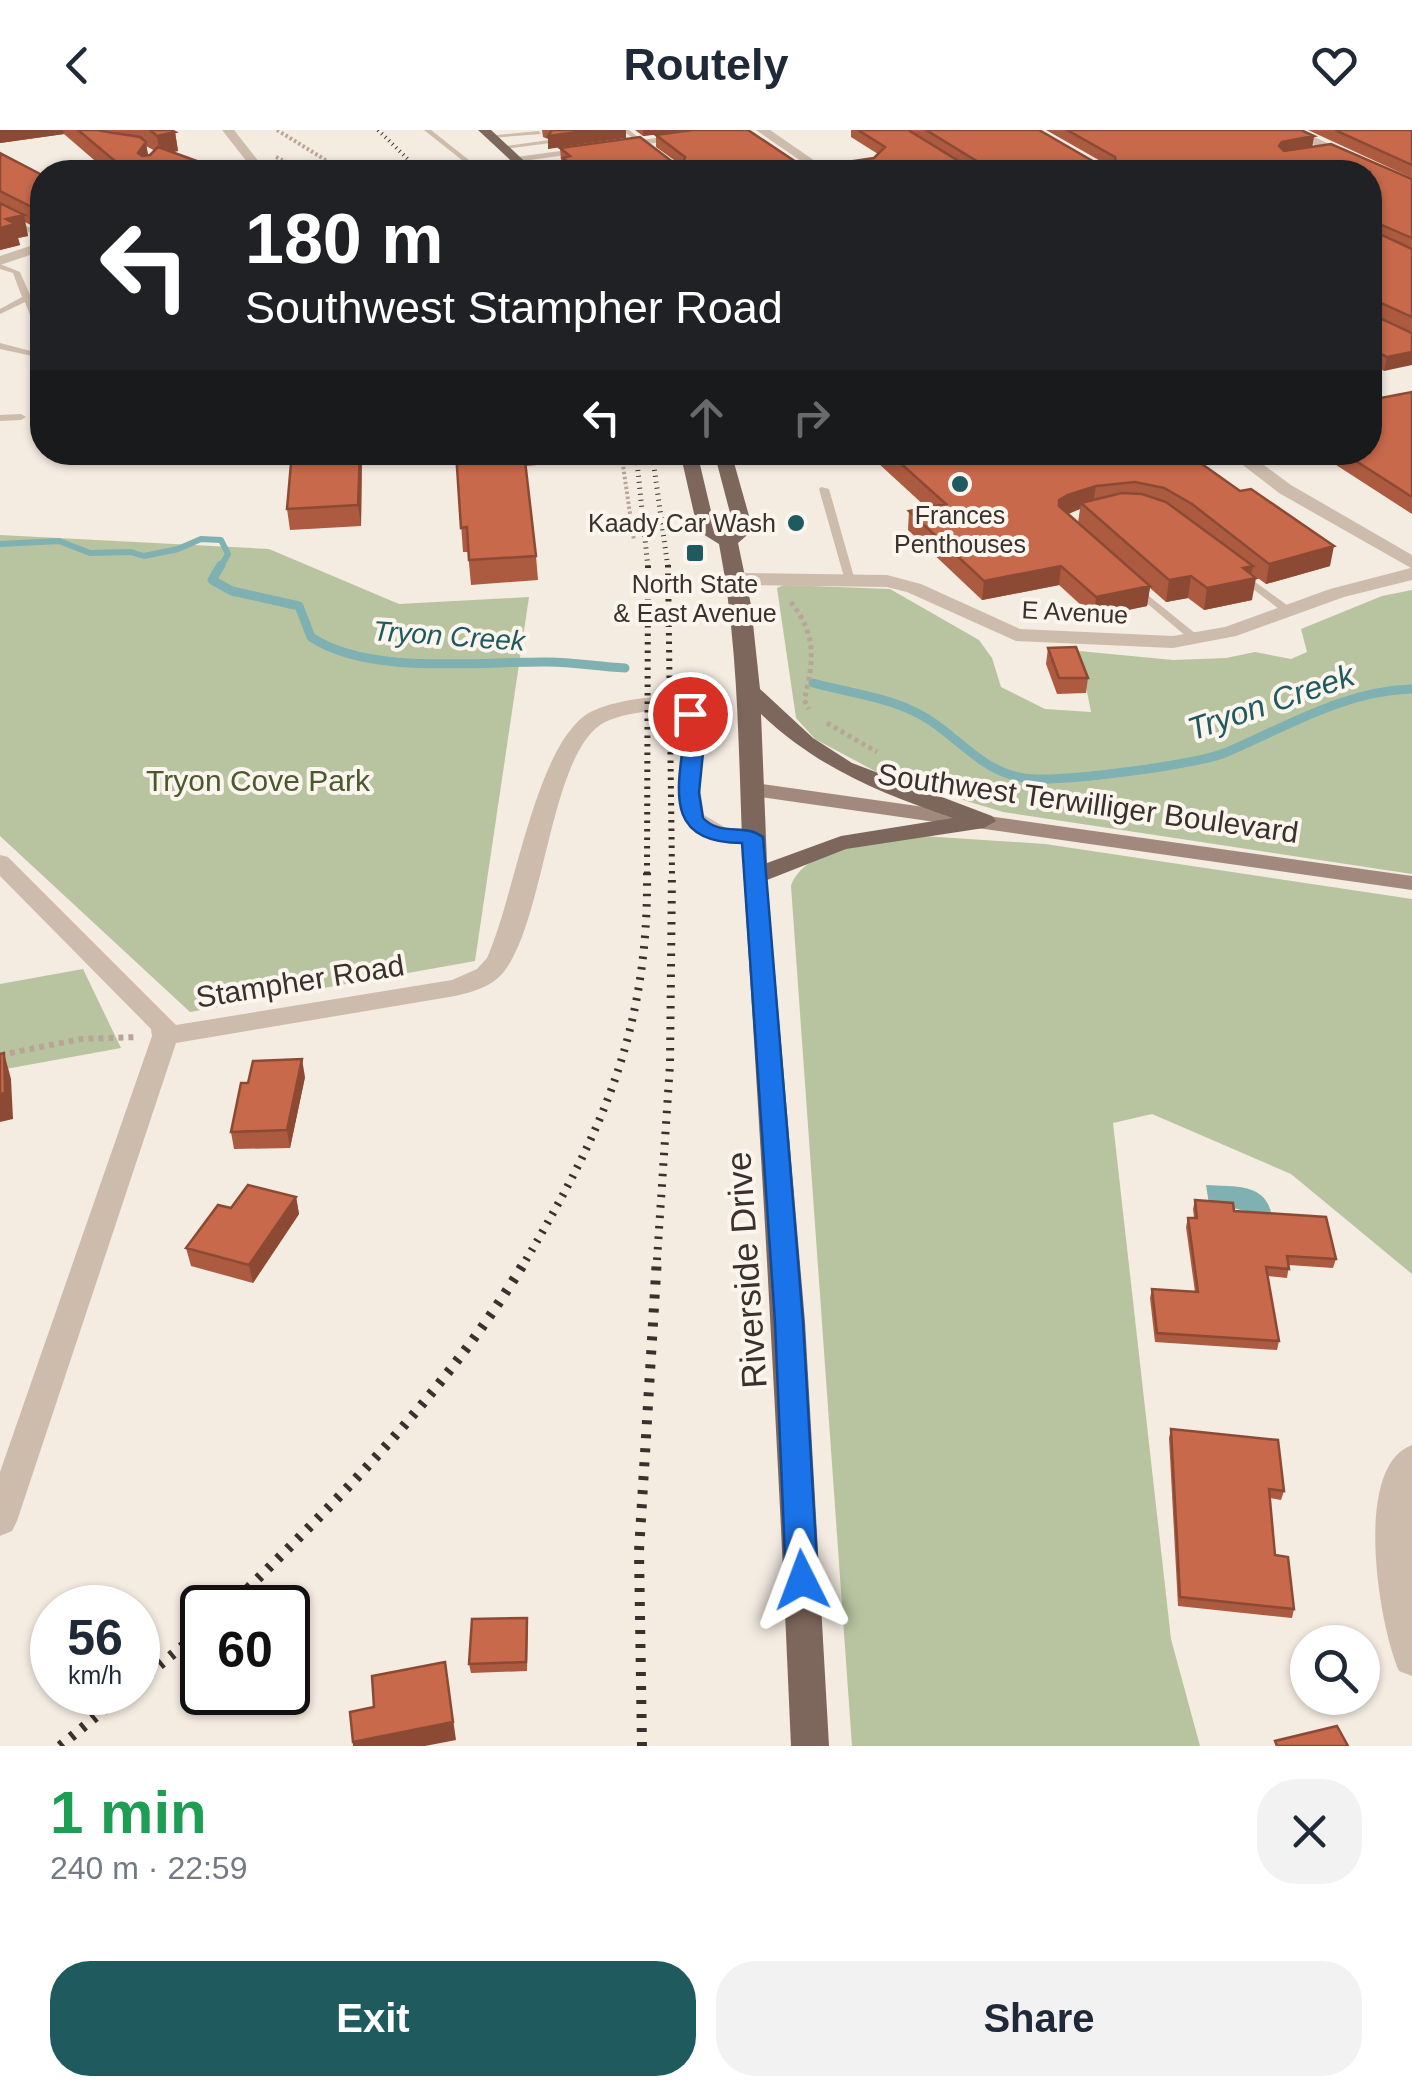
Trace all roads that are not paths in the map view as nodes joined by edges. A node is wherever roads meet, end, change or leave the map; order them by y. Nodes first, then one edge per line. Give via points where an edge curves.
1 (228, 130) edge
2 (426, 130) edge
3 (625, 130) edge
4 (746, 130) edge
5 (762, 130) edge
6 (1289, 130) edge
7 (522, 132) junction
8 (487, 133) edge
9 (542, 135) edge
10 (536, 143) junction
11 (642, 143) junction
12 (503, 147) junction
13 (1333, 150) junction
14 (562, 152) junction
15 (1317, 152) edge
16 (515, 158) joint
17 (252, 160) edge
18 (465, 160) edge
19 (665, 160) edge
20 (806, 160) edge
21 (1350, 160) edge
22 (1412, 166) edge
23 (1382, 170) edge
24 (1382, 176) edge
25 (1412, 187) edge
26 (0, 214) edge
27 (30, 230) edge
28 (30, 251) edge
29 (0, 264) edge
30 (27, 298) junction
31 (30, 306) edge
32 (0, 312) edge
33 (0, 346) edge
34 (30, 353) edge
35 (21, 416) dead end
36 (0, 418) edge
37 (691, 465) edge
38 (726, 465) edge
39 (1252, 465) edge
40 (824, 489) dead end
41 (728, 541) junction
42 (1412, 563) edge
43 (1228, 564) edge
44 (1412, 574) edge
45 (849, 577) junction
46 (1124, 578) edge
47 (737, 579) junction
48 (1287, 610) junction
49 (1197, 640) junction
50 (750, 691) junction
51 (755, 790) junction
52 (984, 821) junction
53 (752, 837) junction
54 (0, 862) edge
55 (754, 876) junction
56 (1412, 883) edge
57 (166, 1036) junction
58 (1412, 1459) edge
59 (0, 1520) edge
60 (1412, 1659) edge
61 (810, 1746) edge

1 - 17 street
2 - 18 lane
3 - 11 lane
4 - 11 street
5 - 20 street
6 - 13 street
7 - 8 lane
7 - 9 lane
7 - 10 lane
8 - 12 main road
9 - 10 lane
9 - 14 lane
10 - 12 lane
11 - 14 street
11 - 19 lane
12 - 16 main road
13 - 15 lane
13 - 21 street
14 - 16 street
22 - 23 street
24 - 25 street
26 - 27 lane
28 - 29 street
29 - 30 lane via 16,272
30 - 31 lane
30 - 32 lane
33 - 34 lane
35 - 36 lane
37 - 41 main road via 708,531
38 - 41 main road via 744,530
39 - 42 street
40 - 45 lane
41 - 47 main road, Riverside Drive
43 - 48 lane
44 - 48 street, E Avenue
45 - 47 street, E Avenue
45 - 49 street, E Avenue via 903,584 1025,637
46 - 49 lane
47 - 50 main road, Riverside Drive
48 - 49 street, E Avenue
50 - 51 main road, Riverside Drive
50 - 52 main road via 838,764
51 - 52 main road, Southwest Terwilliger Boulevard
51 - 53 main road, Riverside Drive
52 - 55 main road via 841,843
52 - 56 main road, Southwest Terwilliger Boulevard
53 - 55 main road, Riverside Drive
53 - 57 street, Stampher Road via 720,837 692,820 696,722 677,704 604,716 578,735 560,773 499,961 489,973 455,988
54 - 57 street
55 - 61 main road, Riverside Drive via 789,1322
57 - 59 street, Stampher Road
58 - 60 street via 1399,1478 1393,1514

